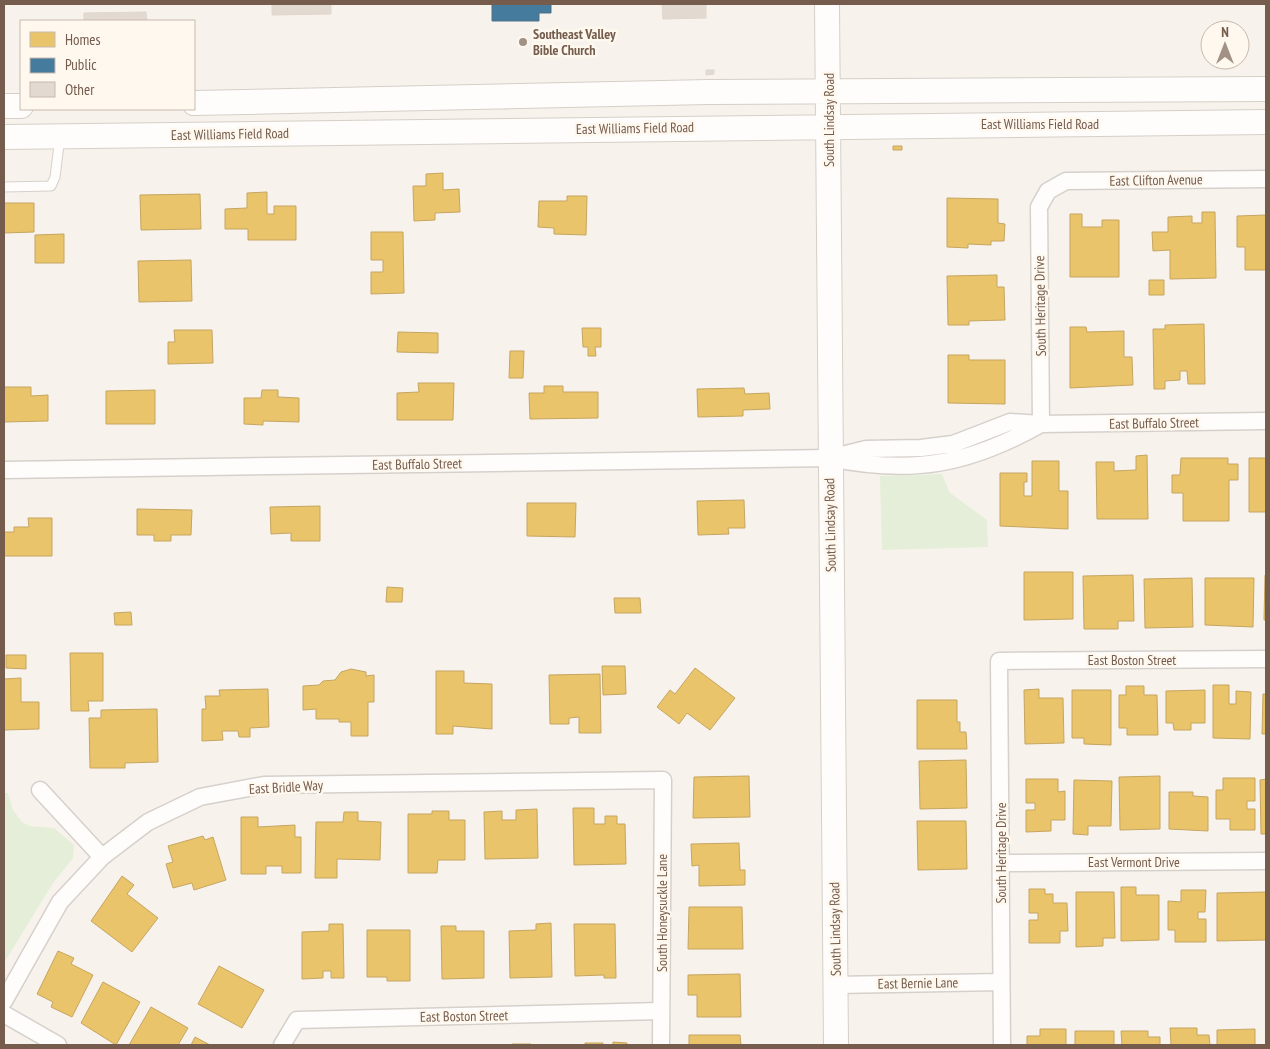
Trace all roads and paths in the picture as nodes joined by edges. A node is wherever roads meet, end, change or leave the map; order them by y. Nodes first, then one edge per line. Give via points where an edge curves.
1 (827, 4) edge
2 (1266, 88) edge
3 (829, 92) junction
4 (195, 103) edge
5 (4, 106) edge
6 (20, 106) edge
7 (1266, 122) edge
8 (829, 125) junction
9 (60, 136) junction
10 (4, 137) edge
11 (1266, 179) edge
12 (4, 187) edge
13 (1048, 191) joint
14 (1266, 421) edge
15 (1041, 424) junction
16 (829, 458) junction
17 (4, 470) edge
18 (1266, 659) edge
19 (998, 661) joint
20 (663, 780) joint
21 (40, 790) dead end
22 (102, 857) junction
23 (1266, 861) edge
24 (1002, 863) junction
25 (1001, 982) junction
26 (836, 985) junction
27 (4, 1001) edge
28 (661, 1011) junction
29 (4, 1014) edge
30 (58, 1045) edge
31 (282, 1045) edge
32 (661, 1045) edge
33 (836, 1045) edge
34 (1002, 1045) edge

1 - 3 main road, South Lindsay Road
2 - 3 main road
3 - 4 main road
3 - 8 main road, South Lindsay Road
5 - 6 main road
7 - 8 main road, East Williams Field Road
8 - 9 main road, East Williams Field Road
8 - 16 main road, South Lindsay Road
9 - 10 main road, East Williams Field Road
9 - 12 lane via 51,186
11 - 13 street, East Clifton Avenue via 1066,181
13 - 15 street, South Heritage Drive via 1039,207
14 - 15 street, East Buffalo Street
15 - 16 street, East Buffalo Street via 1010,422 954,444 866,449
16 - 17 street, East Buffalo Street
16 - 26 main road, South Lindsay Road
18 - 19 street, East Boston Street
19 - 24 street, South Heritage Drive
20 - 22 street, East Bridle Way via 264,785 200,797 148,822
20 - 28 street, South Honeysuckle Lane
21 - 22 street
22 - 27 street, East Bridle Way via 60,902
23 - 24 street, East Vermont Drive
24 - 25 street, South Heritage Drive
25 - 26 street, East Bernie Lane
25 - 34 street, South Heritage Drive
26 - 33 main road, South Lindsay Road
28 - 31 street, East Boston Street via 297,1020
28 - 32 street, South Honeysuckle Lane
29 - 30 street

